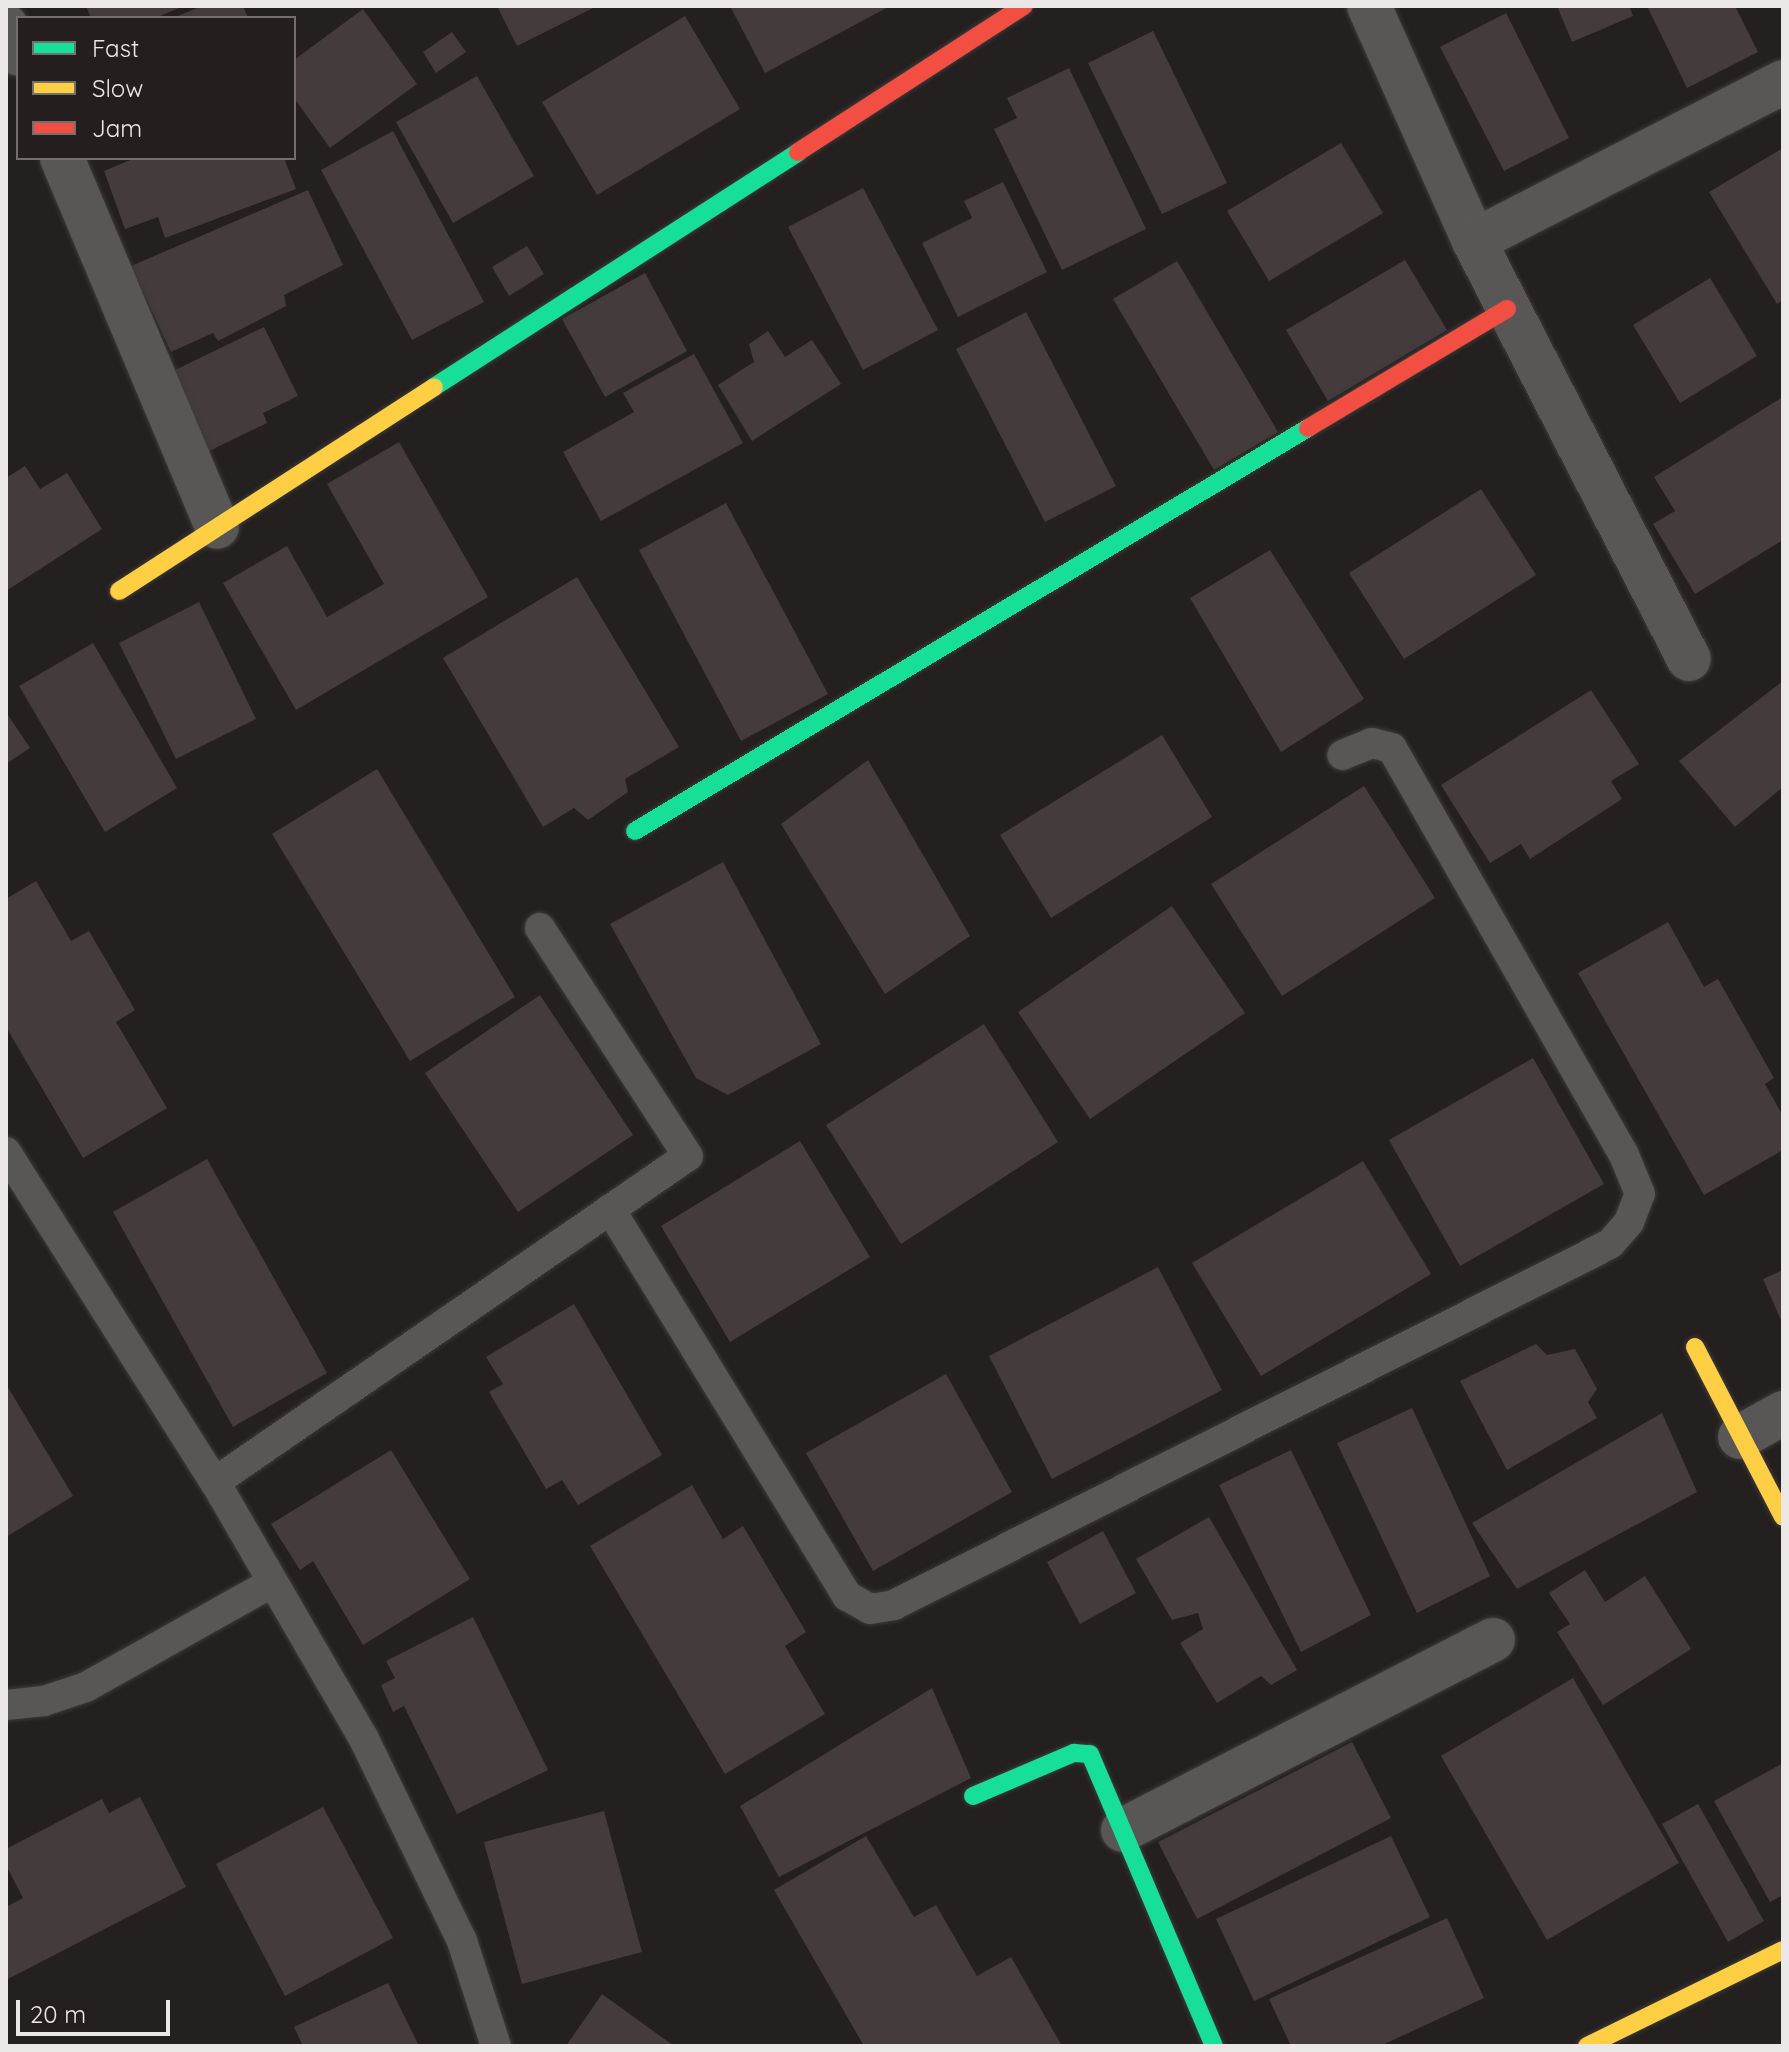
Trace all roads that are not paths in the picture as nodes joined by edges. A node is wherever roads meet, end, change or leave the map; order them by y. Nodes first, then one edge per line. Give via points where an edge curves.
1 (1024, 6) edge
2 (1369, 6) edge
3 (6, 26) edge
4 (16, 49) edge
5 (1783, 82) edge
6 (63, 160) edge
7 (1474, 241) junction
8 (1507, 309) junction
9 (217, 527) junction
10 (119, 591) dead end
11 (1689, 659) dead end
12 (1342, 755) dead end
13 (635, 831) dead end
14 (540, 928) dead end
15 (6, 1152) edge
16 (610, 1209) junction
17 (1695, 1347) dead end
18 (1783, 1413) edge
19 (1740, 1437) junction
20 (215, 1482) junction
21 (1783, 1517) edge
22 (273, 1582) junction
23 (1493, 1640) dead end
24 (6, 1705) edge
25 (973, 1796) dead end
26 (1123, 1830) junction
27 (1783, 1950) edge
28 (496, 2046) edge
29 (1214, 2046) edge
30 (1587, 2046) edge

1 - 9 street
2 - 7 street
3 - 4 street
5 - 7 street
6 - 9 street
7 - 8 street
8 - 11 street
8 - 13 street
9 - 10 street
12 - 16 lane via 1372,743 1392,748 1624,1155 1640,1194 1629,1222 1610,1244 894,1605 870,1609 847,1596
14 - 16 lane via 688,1156
15 - 20 lane
16 - 20 lane
17 - 19 street
18 - 19 street
19 - 21 street
20 - 22 lane
22 - 24 lane via 86,1687 44,1701
22 - 28 lane via 363,1737 462,1941
23 - 26 street
25 - 26 street via 1074,1753 1090,1754
26 - 29 street
27 - 30 street

